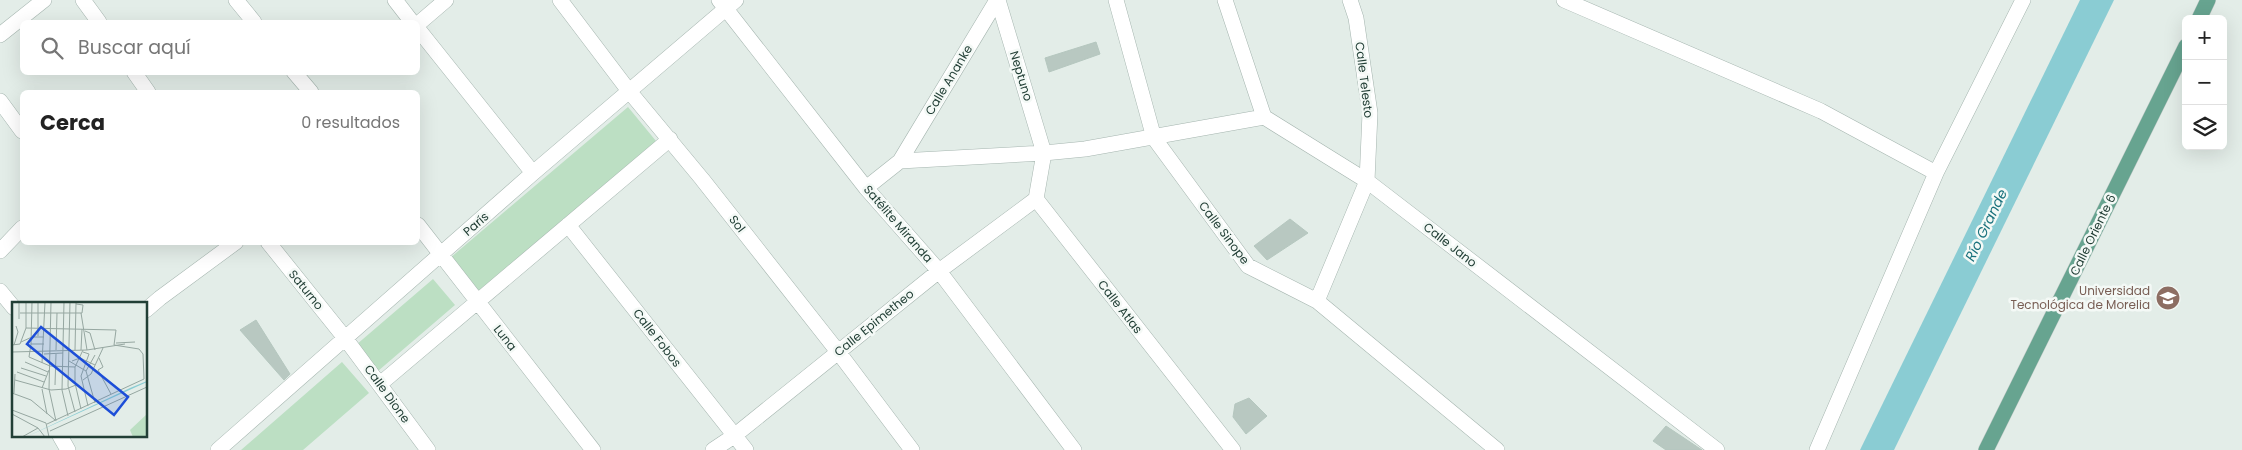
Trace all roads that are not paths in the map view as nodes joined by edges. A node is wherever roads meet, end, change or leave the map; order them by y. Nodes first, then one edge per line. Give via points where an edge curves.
1 (44, 0) edge
2 (83, 0) edge
3 (236, 0) edge
4 (395, 0) edge
5 (446, 0) edge
6 (560, 0) edge
7 (997, 0) edge
8 (1116, 0) edge
9 (1226, 0) edge
10 (1350, 0) edge
11 (1564, 0) edge
12 (2022, 0) edge
13 (2208, 0) edge
14 (727, 3) edge
15 (2201, 15) edge
16 (98, 20) edge
17 (252, 20) edge
18 (410, 20) edge
19 (420, 22) edge
20 (420, 31) edge
21 (0, 35) edge
22 (2182, 54) edge
23 (136, 75) edge
24 (296, 75) edge
25 (147, 90) edge
26 (308, 90) edge
27 (629, 91) junction
28 (0, 100) edge
29 (1264, 117) junction
30 (20, 128) edge
31 (1154, 138) junction
32 (670, 139) junction
33 (1044, 153) junction
34 (900, 161) junction
35 (534, 173) junction
36 (1936, 173) junction
37 (1367, 181) junction
38 (866, 188) junction
39 (1036, 199) junction
40 (568, 225) junction
41 (420, 228) edge
42 (20, 230) edge
43 (232, 245) edge
44 (270, 245) edge
45 (0, 251) edge
46 (441, 254) junction
47 (939, 271) junction
48 (0, 291) edge
49 (1318, 301) junction
50 (478, 302) junction
51 (12, 306) edge
52 (148, 308) edge
53 (345, 338) junction
54 (838, 352) junction
55 (380, 384) junction
56 (734, 436) junction
57 (61, 438) edge
58 (68, 450) edge
59 (218, 450) edge
60 (428, 450) edge
61 (593, 450) edge
62 (713, 450) edge
63 (746, 450) edge
64 (912, 450) edge
65 (1074, 450) edge
66 (1232, 450) edge
67 (1497, 450) edge
68 (1717, 450) edge
69 (1817, 450) edge
70 (1986, 450) edge

1 - 21 street
2 - 16 street
3 - 17 street
4 - 18 street
5 - 19 street
6 - 27 street, Sol
7 - 33 street, Neptuno
7 - 34 street, Calle Ananke
8 - 31 street, Calle Sinope
9 - 29 street
10 - 37 street, Calle Telesto via 1356,18 1370,113
11 - 36 street via 1821,111
12 - 36 street
13 - 15 main road
14 - 27 street, París
14 - 38 street, Satélite Miranda
20 - 35 street
22 - 70 main road, Calle Oriente 6
23 - 25 street
24 - 26 street
27 - 32 street, Sol
27 - 35 street, París
28 - 30 street
29 - 31 street
29 - 37 street, Calle Jano
31 - 33 street
31 - 49 street, Calle Sinope via 1248,266
32 - 40 street
32 - 54 street, Sol
33 - 34 street
33 - 39 street
34 - 38 street
35 - 46 street, París
36 - 69 street
37 - 49 street, Calle Telesto
37 - 68 street, Calle Jano
38 - 47 street, Satélite Miranda
39 - 47 street, Calle Epimetheo
39 - 66 street, Calle Atlas
40 - 50 street
40 - 56 street, Calle Fobos
41 - 46 street, Luna
42 - 45 street
43 - 52 street
44 - 53 street, Saturno
46 - 50 street, Luna
46 - 53 street, París
47 - 54 street, Calle Epimetheo
47 - 65 street, Satélite Miranda
48 - 51 street
49 - 67 street, Calle Sinope
50 - 55 street
50 - 61 street, Luna
53 - 55 street, Calle Dione
53 - 59 street, París
54 - 56 street, Calle Epimetheo
54 - 64 street, Sol
55 - 60 street, Calle Dione
56 - 62 street, Calle Epimetheo
56 - 63 street, Calle Fobos
57 - 58 street

